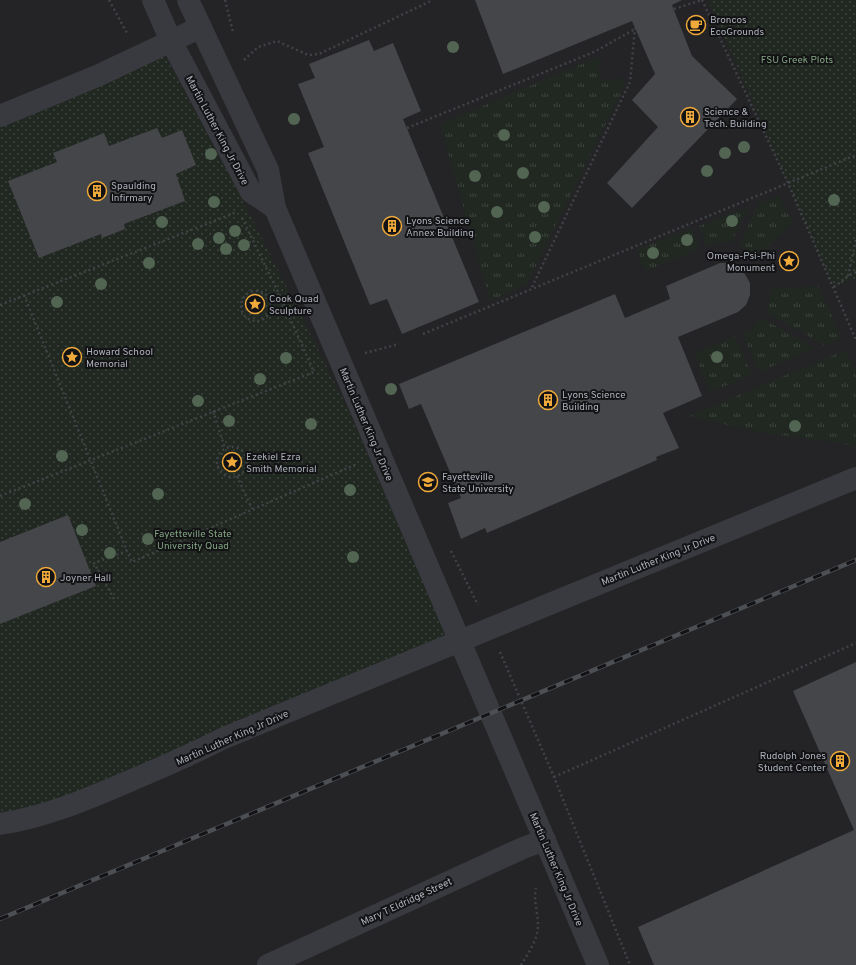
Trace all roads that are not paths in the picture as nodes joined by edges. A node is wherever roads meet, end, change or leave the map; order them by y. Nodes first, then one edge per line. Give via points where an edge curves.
1 (153, 0) edge
2 (188, 0) edge
3 (201, 27) junction
4 (171, 41) junction
5 (0, 116) edge
6 (275, 208) junction
7 (856, 478) edge
8 (460, 640) junction
9 (0, 824) edge
10 (545, 840) junction
11 (268, 965) edge
12 (598, 965) edge

1 - 4 street, Martin Luther King Jr Drive
2 - 3 street, Martin Luther King Jr Drive
3 - 4 street
3 - 6 street, Martin Luther King Jr Drive via 268,170
4 - 5 street via 97,76
4 - 6 street, Martin Luther King Jr Drive via 251,192
6 - 8 street, Martin Luther King Jr Drive
7 - 8 street, Martin Luther King Jr Drive
8 - 9 street, Martin Luther King Jr Drive via 224,738 194,754 105,792 41,815
8 - 10 street, Martin Luther King Jr Drive
10 - 11 street, Mary T Eldridge Street
10 - 12 street, Martin Luther King Jr Drive

